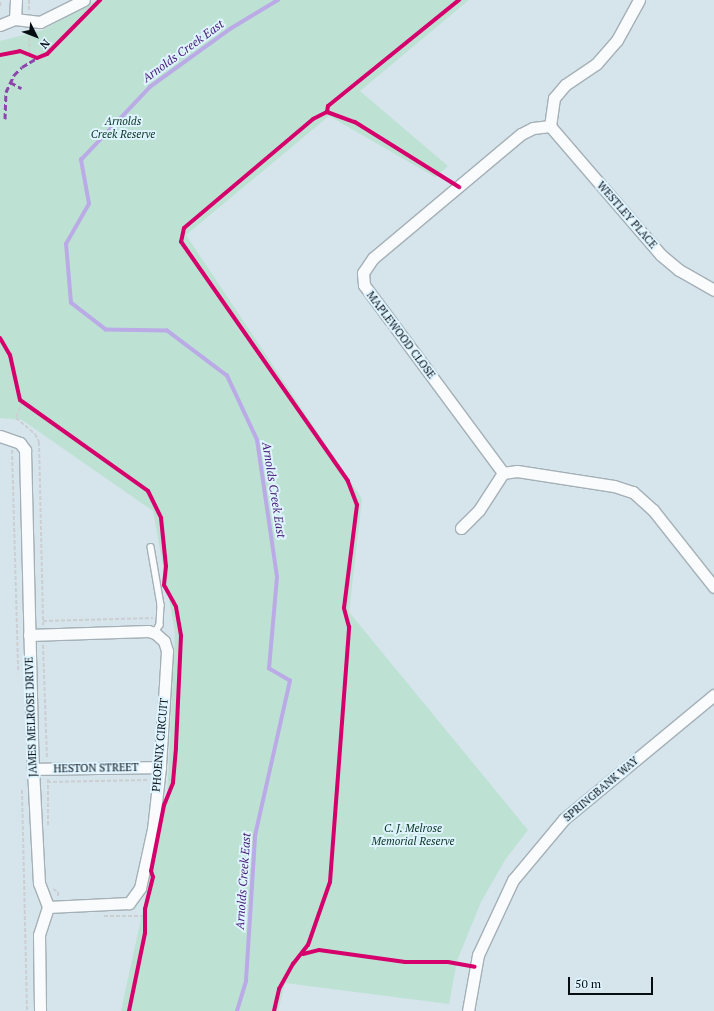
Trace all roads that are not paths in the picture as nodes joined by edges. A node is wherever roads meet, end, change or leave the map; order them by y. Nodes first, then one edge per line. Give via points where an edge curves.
1 (16, 0) edge
2 (84, 0) edge
3 (638, 0) edge
4 (15, 18) junction
5 (0, 25) edge
6 (550, 126) junction
7 (714, 290) edge
8 (0, 436) edge
9 (503, 473) junction
10 (461, 528) dead end
11 (150, 547) dead end
12 (714, 587) edge
13 (156, 633) junction
14 (29, 634) junction
15 (714, 695) edge
16 (160, 767) junction
17 (33, 769) junction
18 (53, 907) junction
19 (40, 1011) edge
20 (468, 1011) edge

1 - 4 street
2 - 4 street via 40,22
3 - 6 street via 618,40 596,64 565,85 554,98
4 - 5 street
6 - 7 street, WESTLEY PLACE via 661,255 678,270
6 - 9 street, MAPLEWOOD CLOSE via 533,128 521,134 373,258 363,273 364,285
8 - 14 street, JAMES MELROSE DRIVE via 20,443 25,450
9 - 10 street via 479,510
9 - 12 street via 517,471 614,486 633,492 653,510
11 - 13 lane via 161,618
13 - 14 street
13 - 16 street, PHOENIX CIRCUIT via 164,640 168,651
14 - 17 street, JAMES MELROSE DRIVE
15 - 20 street, SPRINGBANK WAY via 564,819 513,880 478,955
16 - 17 street, HESTON STREET
16 - 18 street, PHOENIX CIRCUIT via 153,829 140,888 135,898 129,903
17 - 18 street, JAMES MELROSE DRIVE via 38,883
18 - 19 street via 39,935

